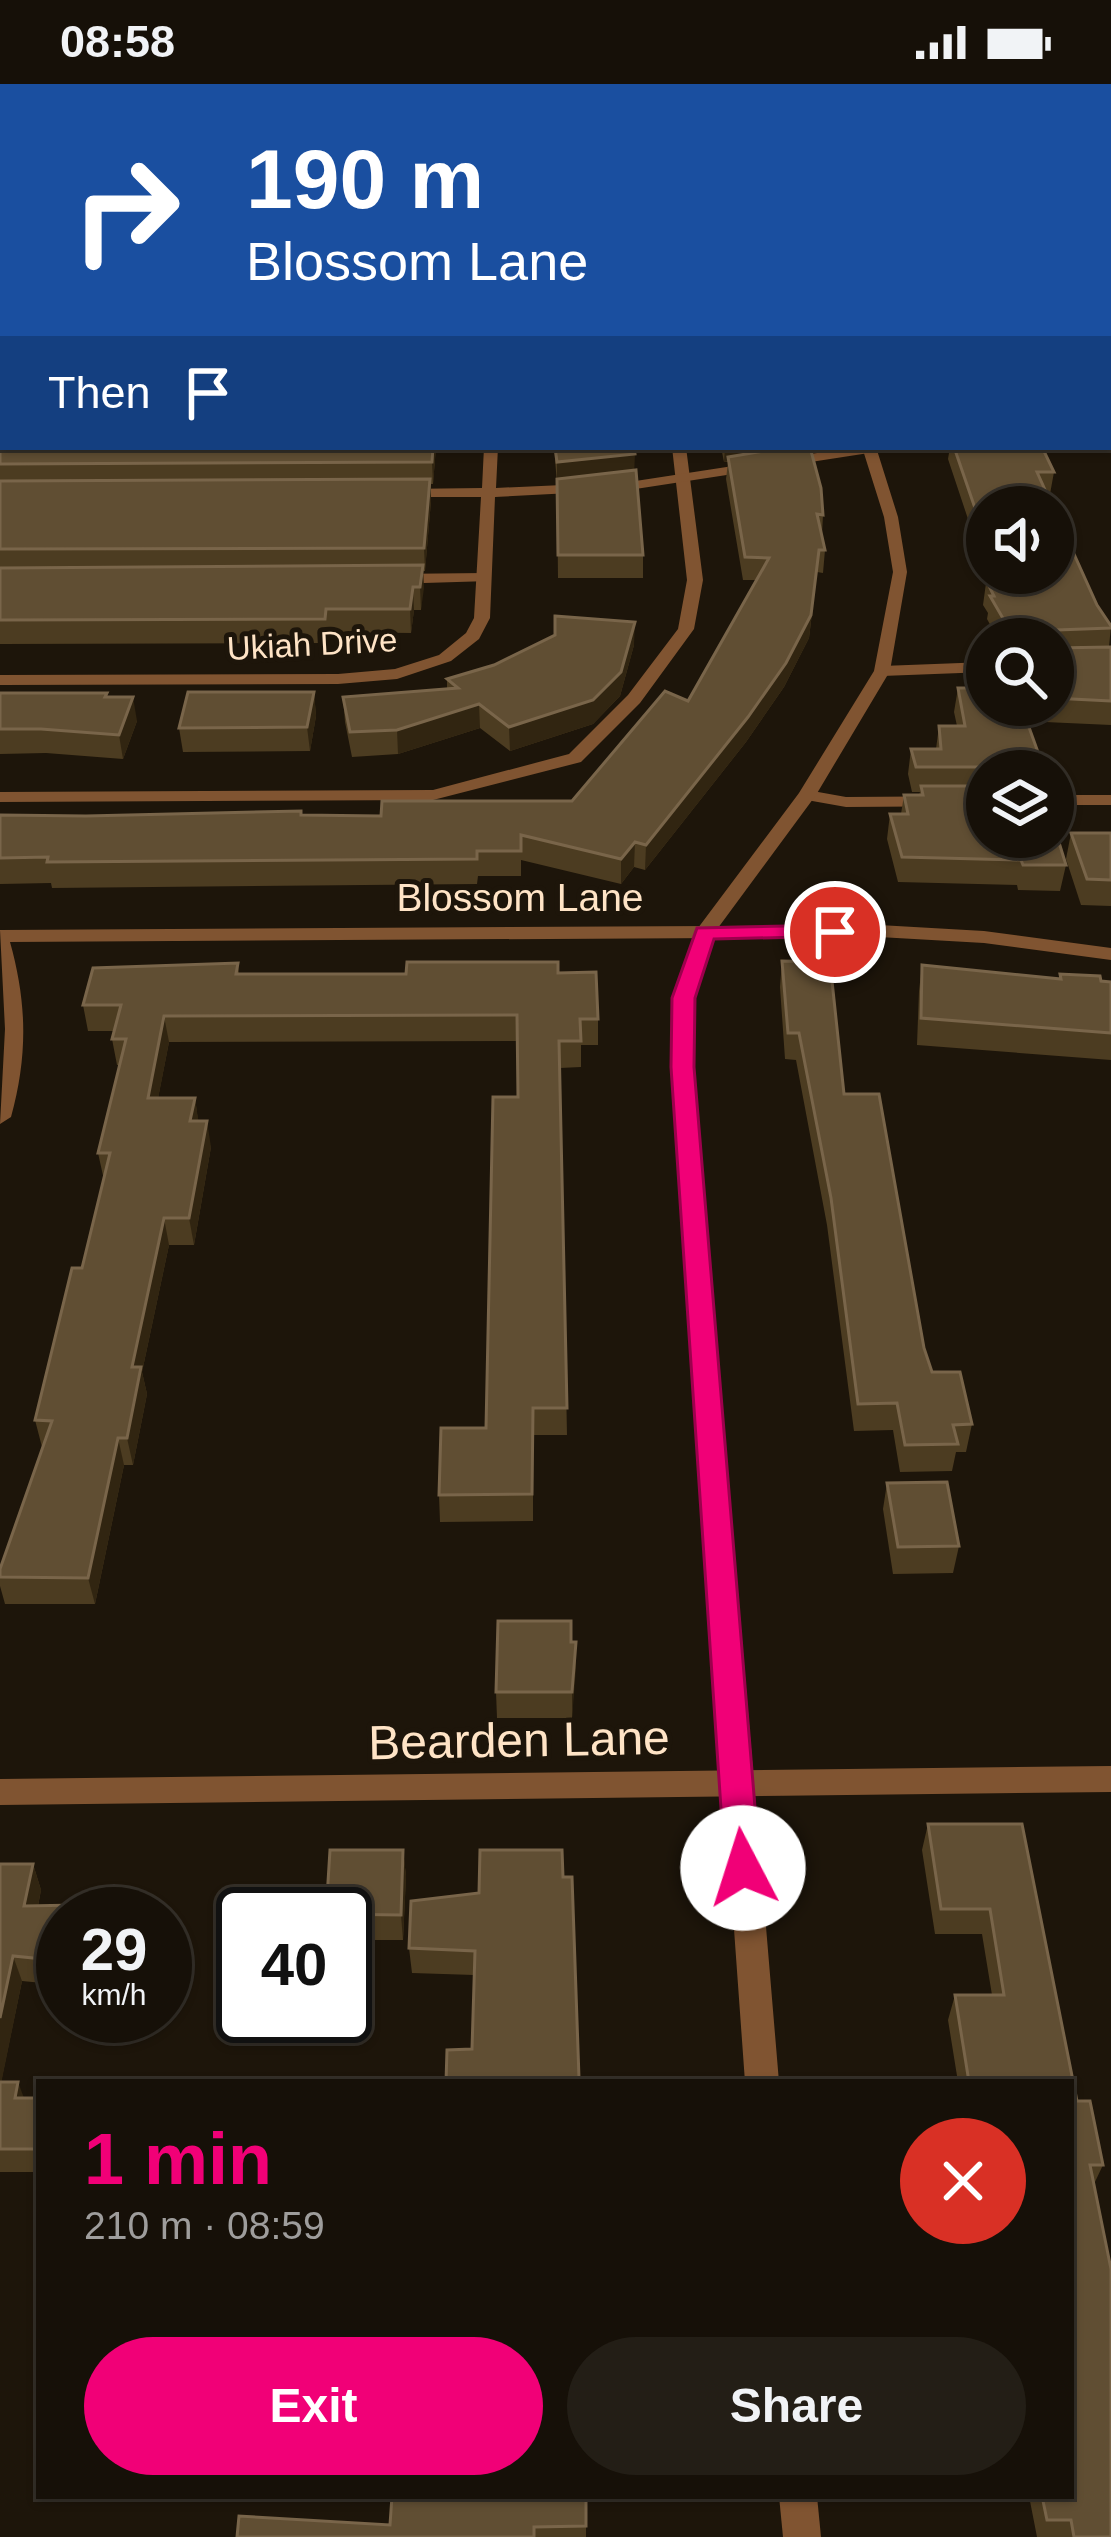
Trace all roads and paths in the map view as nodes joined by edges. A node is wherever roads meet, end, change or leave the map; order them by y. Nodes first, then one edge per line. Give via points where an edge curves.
1 (490, 450) edge
2 (680, 450) edge
3 (857, 450) edge
4 (870, 450) edge
5 (684, 478) junction
6 (395, 493) edge
7 (488, 493) junction
8 (485, 578) junction
9 (369, 579) edge
10 (966, 668) edge
11 (883, 671) junction
12 (0, 680) edge
13 (806, 795) junction
14 (0, 797) edge
15 (1074, 800) edge
16 (1111, 800) edge
17 (966, 801) edge
18 (705, 932) junction
19 (0, 939) edge
20 (1111, 954) edge
21 (1, 1110) edge
22 (1111, 1779) edge
23 (735, 1782) junction
24 (0, 1792) edge
25 (762, 2079) edge
26 (798, 2499) edge
27 (802, 2537) edge

1 - 7 street, Ukiah Drive
2 - 5 street
3 - 5 street
4 - 11 street via 900,572
5 - 7 street
5 - 14 street via 695,580 686,629 634,699 575,758 433,795
6 - 7 street
7 - 8 street, Ukiah Drive
8 - 9 street
8 - 12 street, Ukiah Drive via 472,636 445,658 398,674
10 - 11 street
11 - 13 street
13 - 17 street
13 - 18 street
15 - 16 street
18 - 19 street, Blossom Lane
18 - 20 street, Blossom Lane via 963,936
18 - 23 street via 684,998 682,1067
19 - 21 street via 17,1053
22 - 23 street, Bearden Lane
23 - 24 street, Bearden Lane
23 - 25 street
26 - 27 street

